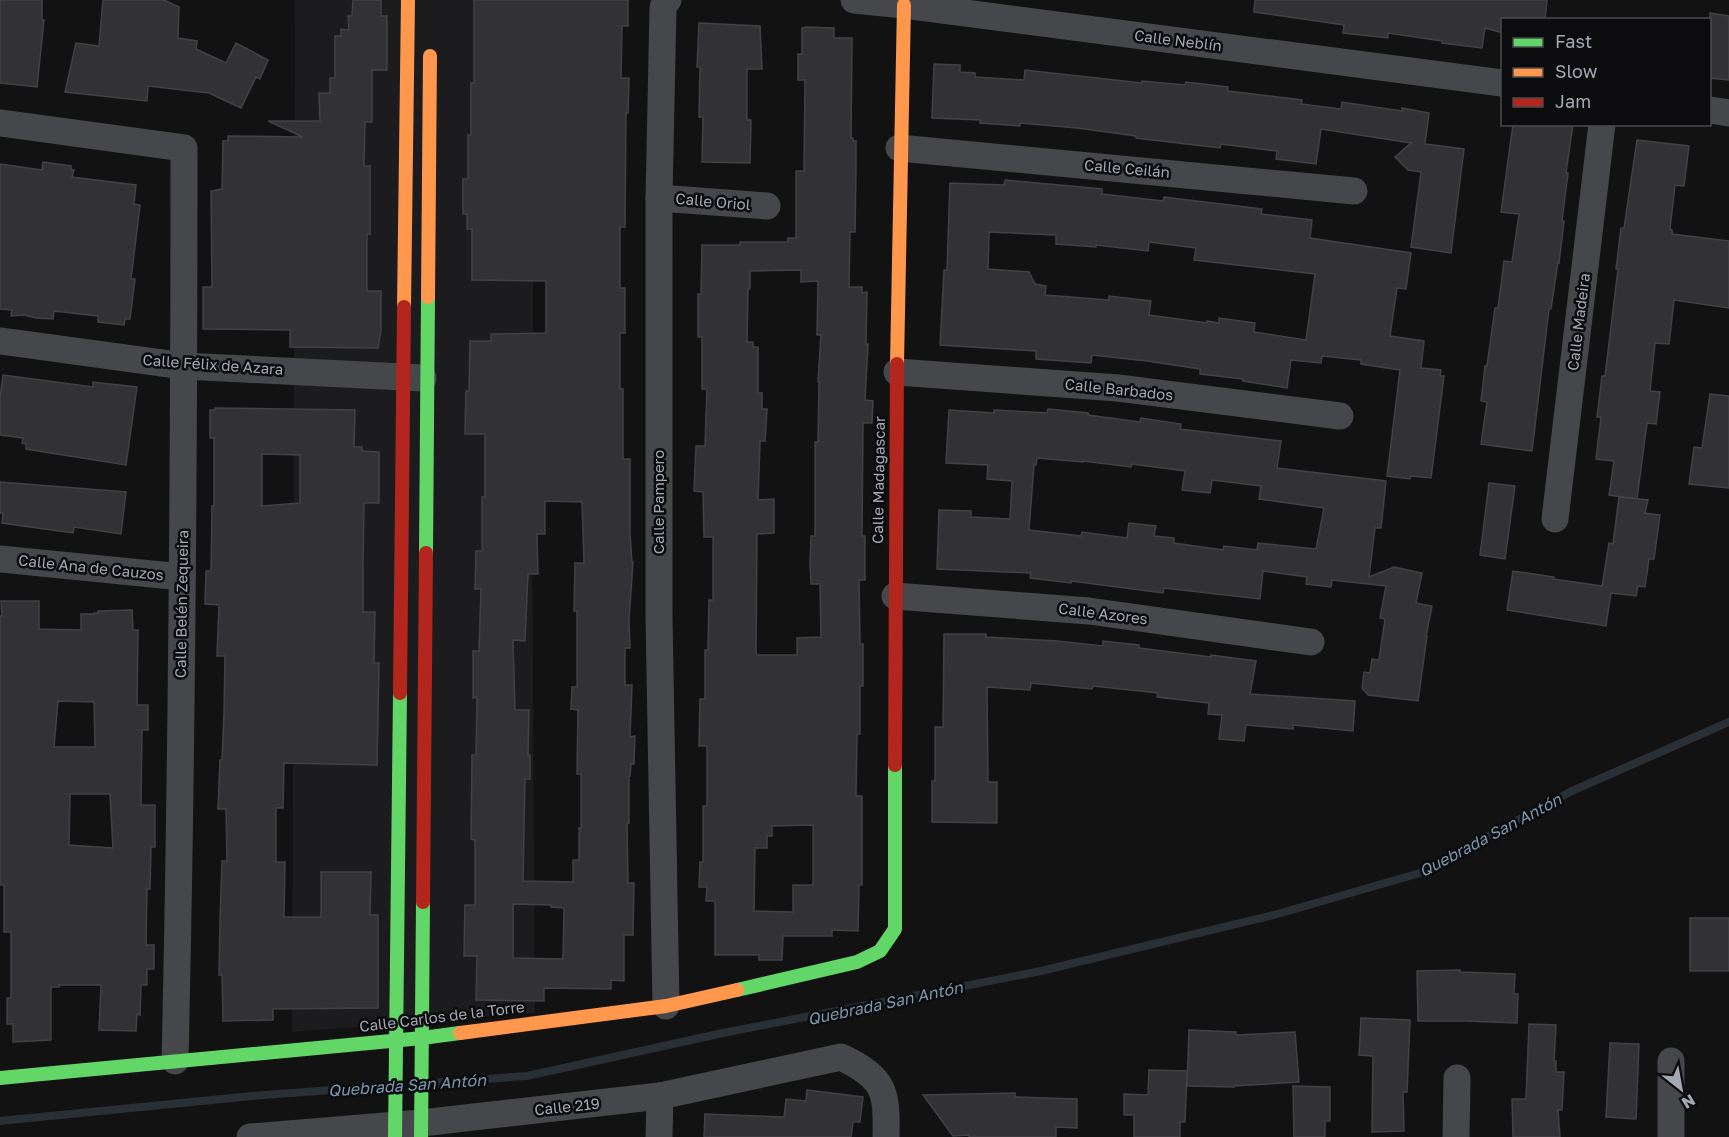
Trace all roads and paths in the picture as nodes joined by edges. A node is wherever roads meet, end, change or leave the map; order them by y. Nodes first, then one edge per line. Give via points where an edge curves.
1 (408, 0) edge
2 (668, 0) edge
3 (854, 0) edge
4 (904, 5) junction
5 (430, 47) dead end
6 (1501, 83) edge
7 (1711, 110) edge
8 (1729, 113) edge
9 (0, 123) edge
10 (1602, 126) edge
11 (899, 148) junction
12 (1354, 191) dead end
13 (659, 198) junction
14 (767, 206) dead end
15 (0, 341) edge
16 (184, 366) junction
17 (897, 372) junction
18 (415, 377) junction
19 (1340, 416) dead end
20 (1555, 519) dead end
21 (0, 559) edge
22 (182, 577) junction
23 (895, 596) junction
24 (1311, 642) dead end
25 (880, 951) joint
26 (666, 1006) junction
27 (422, 1038) junction
28 (396, 1040) junction
29 (175, 1061) junction
30 (1671, 1061) dead end
31 (0, 1078) edge
32 (1456, 1078) dead end
33 (660, 1096) junction
34 (408, 1130) edge
35 (250, 1137) edge
36 (659, 1137) edge
37 (885, 1137) edge
38 (1456, 1137) edge
39 (1671, 1137) edge

1 - 18 street
2 - 13 street, Calle Pampero via 663,7
3 - 4 street, Calle Neblín
4 - 6 street, Calle Neblín
4 - 11 street, Calle Madagascar
5 - 18 street
7 - 8 street
9 - 16 street, Calle Belén Zequeira via 184,148
10 - 20 street, Calle Madeira
11 - 12 street, Calle Ceilán
11 - 17 street, Calle Madagascar
13 - 14 street, Calle Oriol
13 - 26 street, Calle Pampero via 659,616
15 - 16 street, Calle Félix de Azara
16 - 18 street, Calle Félix de Azara
16 - 22 street, Calle Belén Zequeira
17 - 19 street, Calle Barbados via 1118,388
17 - 23 street, Calle Madagascar
18 - 27 street
18 - 28 street
21 - 22 street, Calle Ana de Cauzos
22 - 29 street, Calle Belén Zequeira
23 - 24 street, Calle Azores via 1089,611
23 - 25 street, Calle Madagascar via 895,928
25 - 26 street, Calle Carlos de la Torre via 857,962
26 - 27 street, Calle Carlos de la Torre
27 - 28 street, Calle Carlos de la Torre
27 - 34 street
28 - 29 street, Calle Carlos de la Torre
28 - 34 street
29 - 31 street, Calle Carlos de la Torre
30 - 39 street
32 - 38 street
33 - 34 street, Calle 219
33 - 36 street
33 - 37 street, Calle 219 via 841,1057 859,1065 883,1091
34 - 35 street, Calle 219

